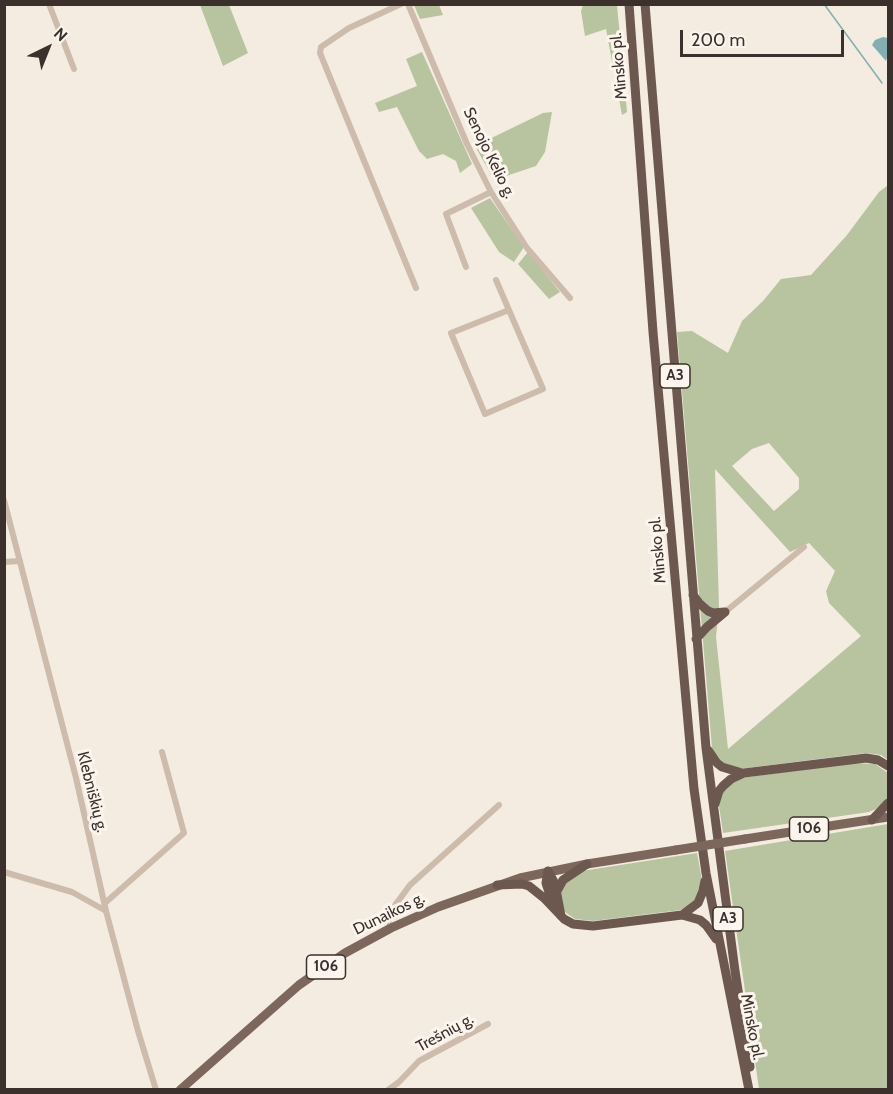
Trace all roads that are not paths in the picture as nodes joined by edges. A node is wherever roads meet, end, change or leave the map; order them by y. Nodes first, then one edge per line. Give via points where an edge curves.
1 (49, 4) edge
2 (401, 4) edge
3 (408, 4) edge
4 (628, 4) edge
5 (645, 4) edge
6 (74, 69) dead end
7 (491, 192) junction
8 (466, 267) dead end
9 (496, 280) dead end
10 (416, 288) dead end
11 (570, 298) dead end
12 (509, 310) junction
13 (4, 500) edge
14 (804, 547) dead end
15 (20, 561) junction
16 (4, 562) edge
17 (693, 594) junction
18 (725, 612) junction
19 (696, 639) junction
20 (706, 748) junction
21 (162, 752) dead end
22 (888, 766) edge
23 (744, 773) junction
24 (888, 803) edge
25 (499, 805) dead end
26 (714, 809) junction
27 (888, 817) edge
28 (872, 820) junction
29 (586, 864) junction
30 (4, 872) edge
31 (548, 872) junction
32 (706, 873) junction
33 (497, 885) junction
34 (557, 893) junction
35 (105, 907) junction
36 (558, 913) junction
37 (682, 915) junction
38 (391, 928) junction
39 (719, 943) junction
40 (488, 1024) dead end
41 (156, 1089) edge
42 (180, 1089) edge
43 (388, 1089) edge
44 (749, 1089) edge
45 (754, 1089) edge

1 - 6 street
2 - 10 street via 349,28 321,47 320,53
3 - 7 street, Senojo Kelio g.
4 - 32 highway, Minsko pl. / A3 via 687,714
5 - 17 highway, Minsko pl. / A3
7 - 8 street via 446,213
7 - 11 street, Senojo Kelio g. via 527,248
9 - 12 street
12 - 12 street via 543,389 485,414 451,333
13 - 15 street, Klebniškių g.
14 - 18 street
15 - 16 street
15 - 35 street, Klebniškių g.
17 - 18 highway via 708,611
17 - 19 highway, Minsko pl. / A3
18 - 19 highway
19 - 20 highway, Minsko pl. / A3
20 - 23 highway via 722,767
20 - 26 highway, Minsko pl. / A3
21 - 35 street via 184,833
22 - 23 highway via 866,758
23 - 26 highway via 723,786
24 - 28 highway
25 - 38 street via 410,885 388,918
26 - 45 highway, Minsko pl. / A3
27 - 28 main road, 106
28 - 29 main road, 106, bridge
29 - 31 main road, 106
29 - 34 highway via 562,880
30 - 35 street via 72,892
31 - 33 main road, Dunaikos g. / 106
31 - 34 highway
31 - 36 highway via 546,883
32 - 37 highway via 700,898
32 - 39 highway, Minsko pl. / A3
33 - 36 highway via 529,886
33 - 38 main road, Dunaikos g. / 106
34 - 36 highway
35 - 41 street, Klebniškių g.
36 - 37 highway via 573,924 585,926
37 - 39 highway via 700,920
38 - 42 main road, Dunaikos g. / 106 via 299,985
39 - 44 highway, Minsko pl. / A3
40 - 43 street, Trešnių g. via 419,1061

